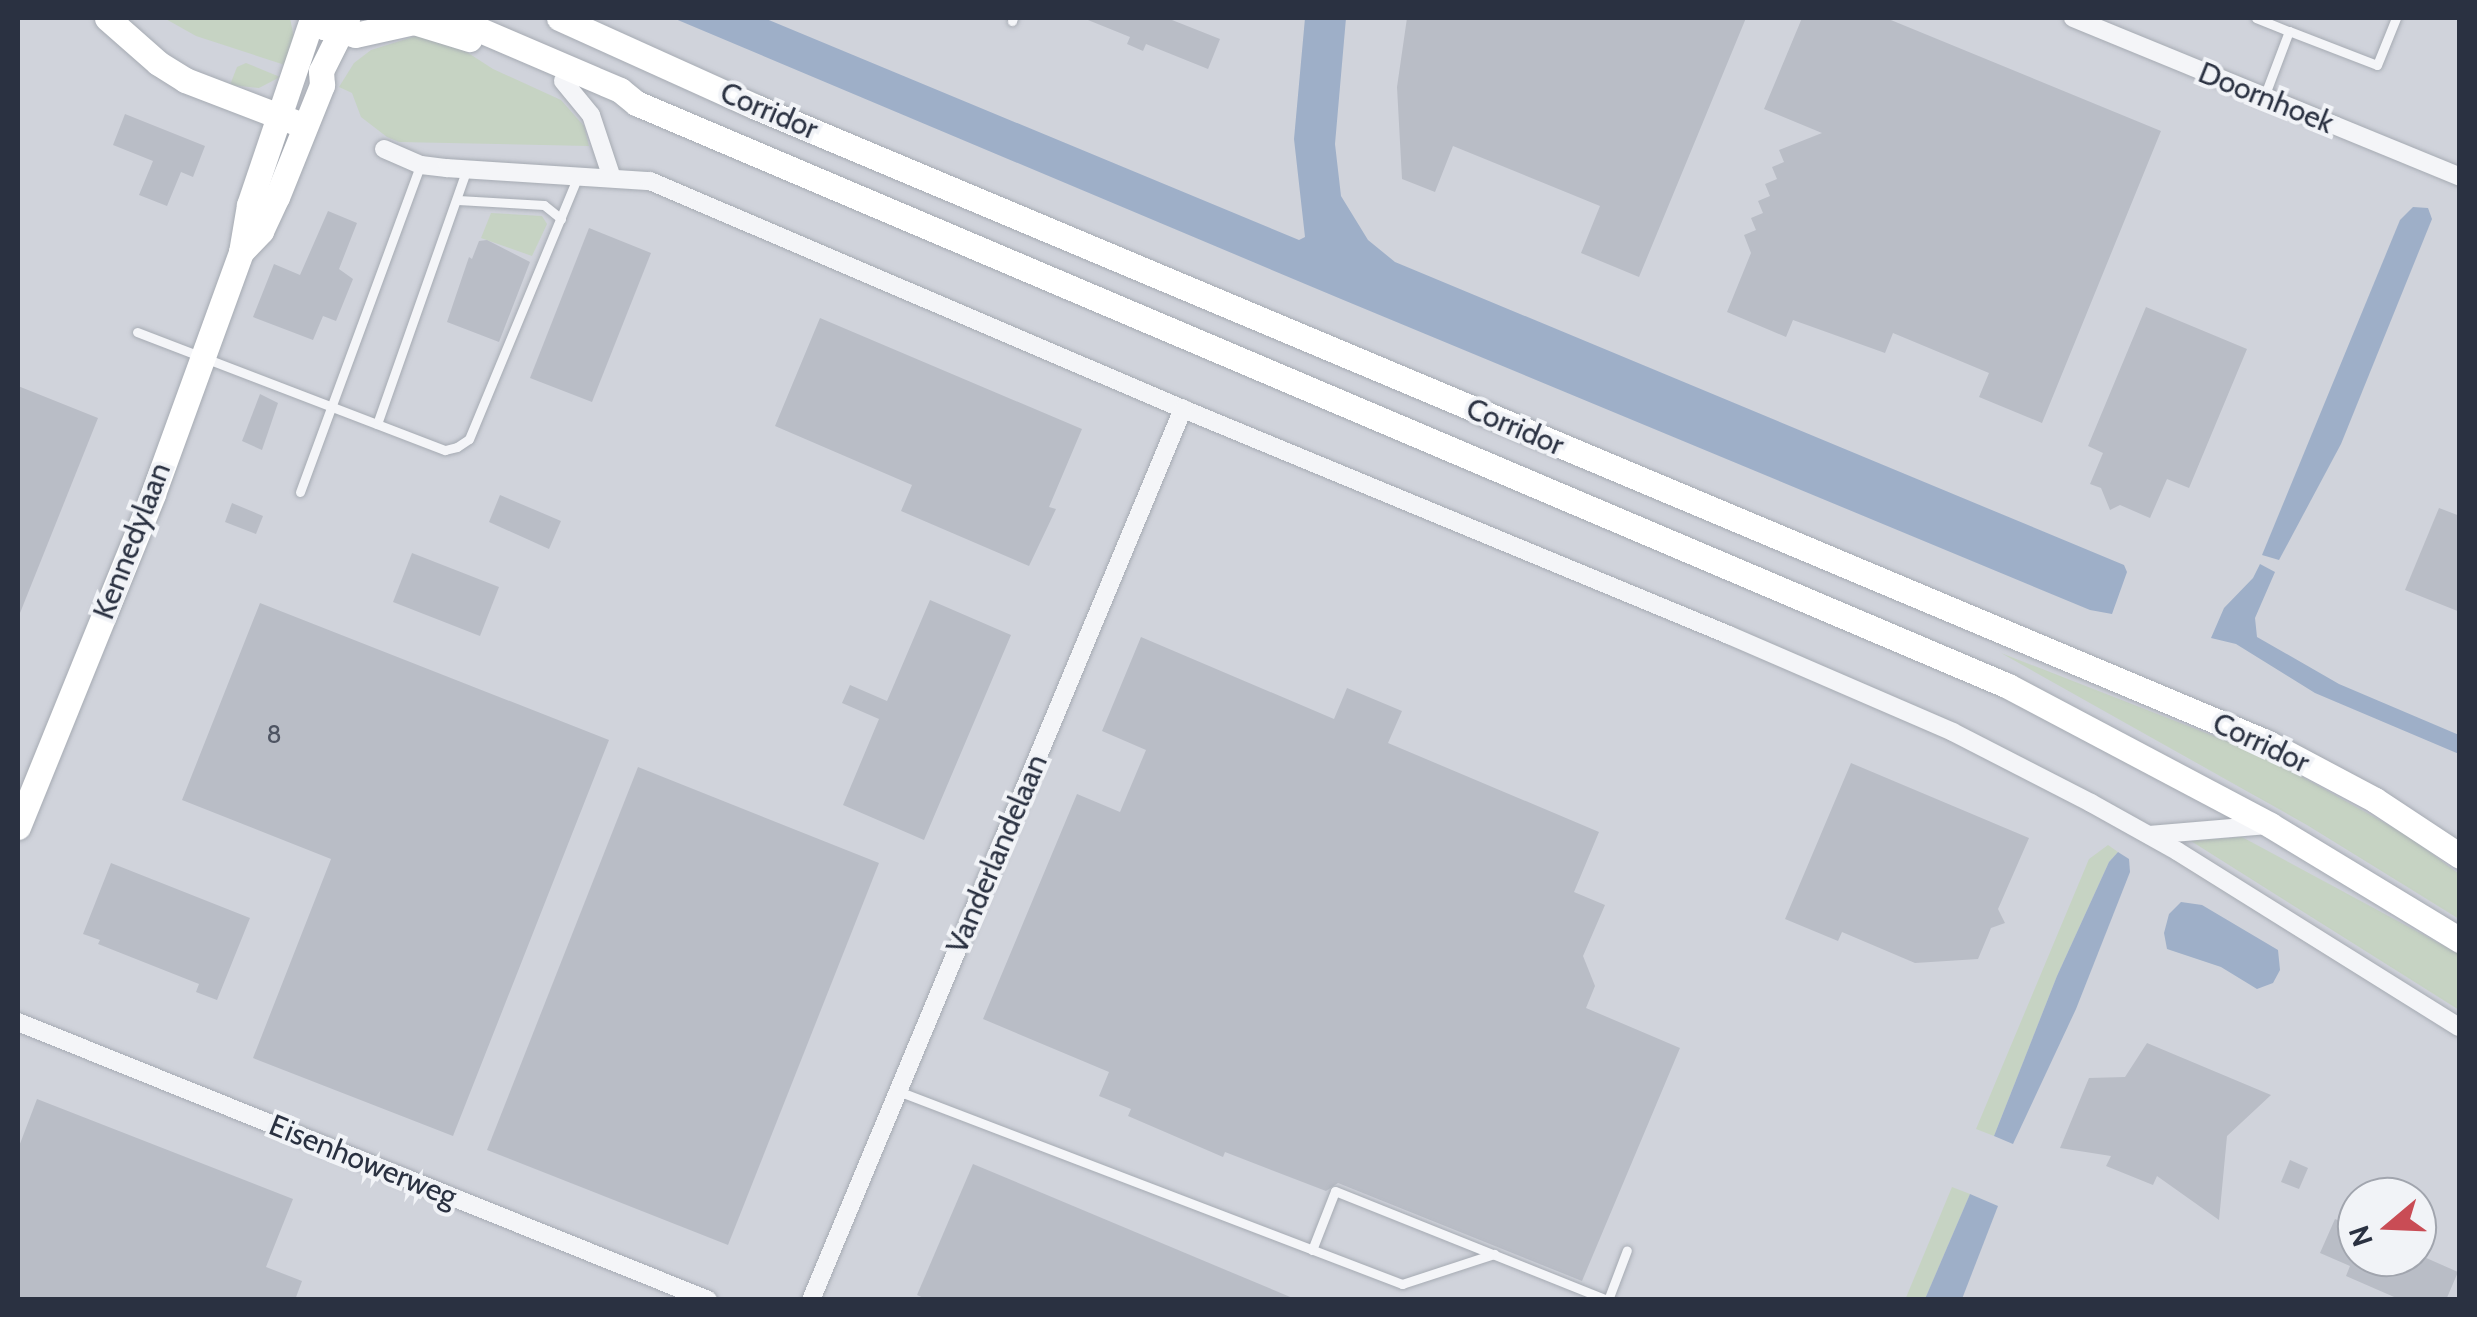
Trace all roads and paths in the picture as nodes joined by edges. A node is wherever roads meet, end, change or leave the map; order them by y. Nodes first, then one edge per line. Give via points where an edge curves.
1 (107, 18) edge
2 (312, 18) edge
3 (452, 18) edge
4 (560, 18) edge
5 (2073, 18) edge
6 (2256, 18) edge
7 (2396, 18) edge
8 (347, 28) edge
9 (2290, 31) junction
10 (563, 81) junction
11 (2264, 97) junction
12 (636, 103) junction
13 (282, 117) junction
14 (307, 126) junction
15 (384, 149) dead end
16 (421, 165) junction
17 (467, 169) junction
18 (580, 174) junction
19 (610, 175) junction
20 (2460, 177) edge
21 (458, 200) junction
22 (561, 219) junction
23 (241, 252) junction
24 (137, 332) dead end
25 (200, 357) junction
26 (329, 405) junction
27 (1183, 409) junction
28 (378, 424) junction
29 (300, 492) dead end
30 (2270, 825) junction
31 (18, 827) edge
32 (2148, 835) junction
33 (2460, 856) edge
34 (2460, 940) edge
35 (18, 1022) edge
36 (2459, 1027) edge
37 (898, 1091) junction
38 (1312, 1250) junction
39 (1627, 1250) dead end
40 (1494, 1254) junction
41 (708, 1300) edge
42 (810, 1300) edge
43 (1608, 1300) edge

1 - 13 main road via 185,80
2 - 8 main road
2 - 13 main road, Kennedylaan
3 - 12 main road, Corridor via 620,90
4 - 33 main road, Corridor via 2268,742
5 - 11 street, Doornhoek
6 - 9 lane
7 - 9 lane via 2377,65
8 - 10 main road, Corridor via 428,24
8 - 14 main road, Kennedylaan via 335,77 322,85
9 - 11 lane
10 - 12 main road, Corridor
10 - 19 street via 591,115
11 - 20 street, Doornhoek
12 - 30 main road, Corridor via 2008,686
13 - 14 main road
13 - 23 main road, Kennedylaan via 249,205
14 - 23 main road, Kennedylaan via 261,231
15 - 16 street
16 - 17 street
16 - 26 lane
17 - 18 street
17 - 21 lane
18 - 19 street
18 - 22 lane
19 - 27 street via 683,194
21 - 22 lane via 544,205
21 - 28 lane
22 - 28 lane via 469,439 445,450
23 - 25 main road, Kennedylaan
24 - 25 lane
25 - 26 lane
25 - 31 main road, Kennedylaan via 153,494
26 - 28 lane
26 - 29 lane
27 - 32 street via 1953,732
27 - 37 street, Vanderlandelaan
30 - 32 street
30 - 34 main road, Corridor
32 - 36 street
35 - 41 street, Eisenhowerweg
37 - 38 lane
37 - 42 street, Vanderlandelaan
38 - 40 lane via 1402,1284
38 - 40 lane via 1335,1192
39 - 43 lane
40 - 43 lane

